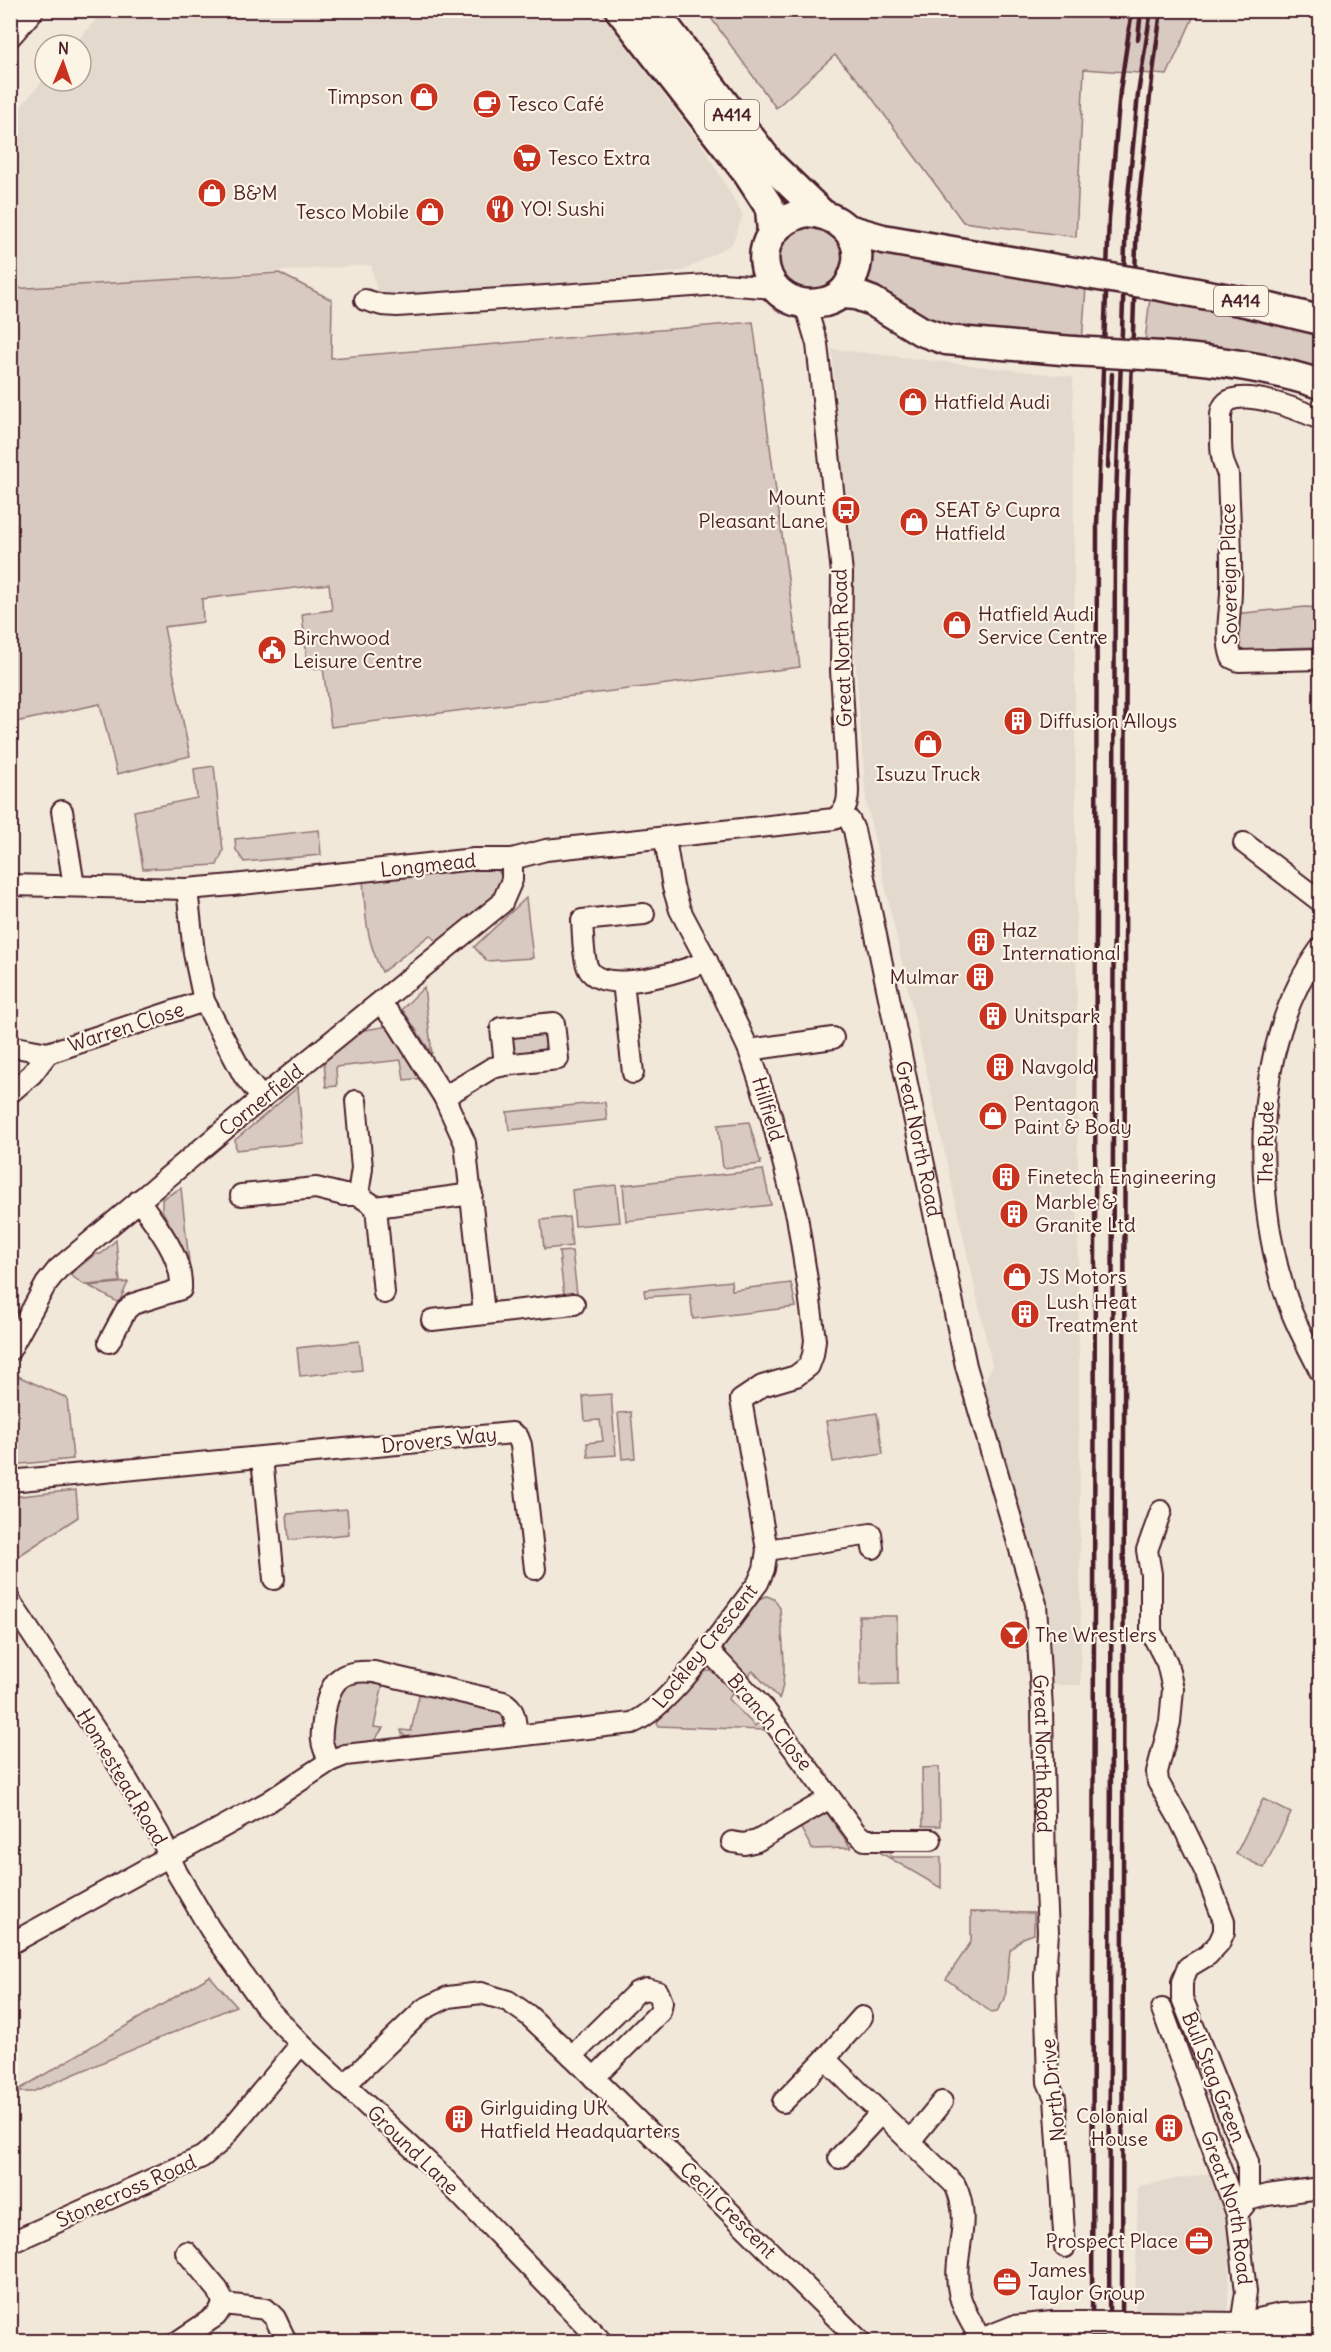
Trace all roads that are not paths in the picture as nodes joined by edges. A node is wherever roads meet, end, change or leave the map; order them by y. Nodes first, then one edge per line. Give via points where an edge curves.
1 (31, 10) edge
2 (620, 10) edge
3 (653, 10) edge
4 (10, 34) edge
5 (820, 212) junction
6 (848, 229) junction
7 (772, 232) junction
8 (764, 259) junction
9 (722, 285) junction
10 (776, 288) junction
11 (838, 297) junction
12 (365, 300) dead end
13 (801, 303) junction
14 (1320, 320) edge
15 (817, 344) junction
16 (1320, 384) edge
17 (1320, 419) edge
18 (1320, 659) edge
19 (62, 811) dead end
20 (842, 814) junction
21 (665, 839) junction
22 (1244, 843) dead end
23 (512, 859) junction
24 (10, 885) edge
25 (74, 886) junction
26 (188, 888) junction
27 (1320, 901) edge
28 (644, 914) dead end
29 (1320, 949) edge
30 (707, 961) junction
31 (623, 982) junction
32 (204, 1001) junction
33 (380, 1003) junction
34 (833, 1038) dead end
35 (10, 1046) edge
36 (749, 1050) junction
37 (48, 1053) junction
38 (505, 1065) dead end
39 (633, 1073) dead end
40 (10, 1094) edge
41 (444, 1097) junction
42 (262, 1098) junction
43 (356, 1101) dead end
44 (472, 1194) junction
45 (241, 1195) dead end
46 (358, 1195) junction
47 (139, 1200) junction
48 (376, 1207) junction
49 (384, 1293) dead end
50 (574, 1304) dead end
51 (484, 1313) junction
52 (432, 1320) dead end
53 (1313, 1338) edge
54 (109, 1342) dead end
55 (10, 1350) edge
56 (1320, 1371) edge
57 (762, 1386) joint
58 (262, 1458) junction
59 (10, 1481) edge
60 (1161, 1511) dead end
61 (873, 1548) dead end
62 (767, 1550) junction
63 (535, 1569) dead end
64 (274, 1579) dead end
65 (10, 1601) edge
66 (707, 1649) junction
67 (517, 1735) junction
68 (330, 1761) junction
69 (830, 1798) junction
70 (931, 1840) dead end
71 (732, 1842) dead end
72 (169, 1857) junction
73 (1048, 1932) joint
74 (10, 1944) edge
75 (228, 1955) joint
76 (1162, 2009) dead end
77 (862, 2017) dead end
78 (301, 2044) junction
79 (572, 2056) junction
80 (825, 2059) junction
81 (594, 2078) junction
82 (345, 2085) junction
83 (783, 2102) dead end
84 (942, 2102) dead end
85 (881, 2113) junction
86 (910, 2141) junction
87 (839, 2158) dead end
88 (1320, 2188) edge
89 (1243, 2207) junction
90 (10, 2243) edge
91 (1065, 2247) dead end
92 (186, 2252) dead end
93 (224, 2304) junction
94 (1320, 2318) edge
95 (1320, 2323) edge
96 (1240, 2333) edge
97 (284, 2337) dead end
98 (980, 2341) edge
99 (177, 2342) edge
100 (602, 2342) edge
101 (861, 2342) edge

1 - 4 main road
2 - 7 highway, A414 via 748,174 770,208
3 - 5 highway, A414 via 771,165
5 - 6 highway
5 - 7 highway via 793,215
6 - 11 highway via 857,261 853,277
6 - 14 highway, A414, bridge via 883,240 1160,286
7 - 8 highway
8 - 9 street via 756,268
8 - 10 highway via 769,279
9 - 10 street
9 - 12 street via 397,306
10 - 13 highway
11 - 13 highway via 817,304
11 - 15 street, Great North Road via 826,312
11 - 16 highway, bridge via 856,295 872,301 921,331 946,340 1221,361
13 - 15 street, Great North Road
15 - 20 street, Great North Road via 842,573 841,670 848,790
17 - 18 street, Sovereign Place via 1272,402 1234,399 1221,411 1221,461 1228,474 1229,651 1239,661
19 - 25 street
20 - 21 street, Longmead via 834,819
20 - 73 street, Great North Road via 854,830 966,1366 1036,1604
21 - 23 street, Longmead via 546,850
21 - 30 street, Hillfield via 680,910
22 - 27 street
23 - 26 street, Longmead via 474,859
23 - 33 street, Cornerfield via 512,880 502,903
24 - 25 street, Longmead
25 - 26 street, Longmead
26 - 32 street via 194,953
28 - 31 street via 582,920 589,971 602,980
29 - 53 street, The Ryde via 1294,994 1270,1074 1264,1112 1265,1188 1271,1237 1292,1312
30 - 31 street via 682,972
30 - 36 street, Hillfield
31 - 39 street
32 - 37 street, Warren Close
32 - 42 street via 244,1076
33 - 41 street via 398,1024
33 - 42 street, Cornerfield
34 - 36 street
35 - 37 street, Warren Close
36 - 57 street, Hillfield via 771,1115 797,1216 813,1324 809,1366 796,1376
37 - 40 street, Warren Close
38 - 41 street via 492,1068
41 - 44 street via 465,1143
42 - 47 street, Cornerfield
43 - 46 street via 362,1168
44 - 48 street
44 - 51 street
45 - 46 street via 316,1188
46 - 48 street
47 - 54 street via 172,1253 182,1277 181,1289 133,1304
47 - 55 street, Cornerfield via 57,1269
48 - 49 street
50 - 51 street
51 - 52 street
53 - 56 street, The Ryde
57 - 62 street, Lockley Crescent via 741,1400
58 - 59 street, Drovers Way
58 - 63 street, Drovers Way via 512,1433 520,1445
58 - 64 street
60 - 89 street, Bull Stag Green via 1147,1550 1151,1632 1167,1663 1173,1708 1158,1782 1205,1871 1224,1921 1219,1943 1188,1967 1182,1982 1182,1998 1248,2162
61 - 62 street via 871,1534
62 - 66 street, Lockley Crescent via 758,1583
65 - 72 street, Homestead Road via 119,1767
66 - 67 street, Lockley Crescent via 643,1719
66 - 69 street, Branch Close via 765,1710
67 - 68 street, Lockley Crescent via 356,1753
67 - 68 street via 514,1712 503,1702 360,1671 345,1675 328,1693 321,1735 322,1748
68 - 72 street, Lockley Crescent via 268,1802
69 - 70 street, Branch Close via 865,1840
69 - 71 street via 757,1841
72 - 74 street, Lockley Crescent
72 - 75 street, Homestead Road
73 - 91 street, North Drive via 1048,2082 1055,2098
75 - 78 street, Ground Lane via 265,2006
76 - 89 street, Great North Road
77 - 80 street
78 - 82 street, Ground Lane
78 - 90 street, Stonecross Road via 219,2143 202,2157
79 - 81 street, Cecil Crescent
79 - 81 street via 637,1992 658,1992 660,2012
79 - 82 street, Cecil Crescent via 508,2001 481,1993 448,1997 424,2008
80 - 83 street
80 - 85 street
81 - 101 street, Cecil Crescent
82 - 100 street, Ground Lane via 434,2168
84 - 86 street
85 - 86 street
85 - 87 street
86 - 98 street via 955,2185 962,2200 959,2292
88 - 89 street via 1267,2195
89 - 96 street, Great North Road via 1246,2292
92 - 93 street via 218,2290
93 - 97 street via 266,2309
93 - 99 street via 216,2316
94 - 96 main road via 1281,2316
95 - 96 main road via 1312,2329
96 - 98 main road, bridge via 1146,2325 1053,2324 1014,2328

